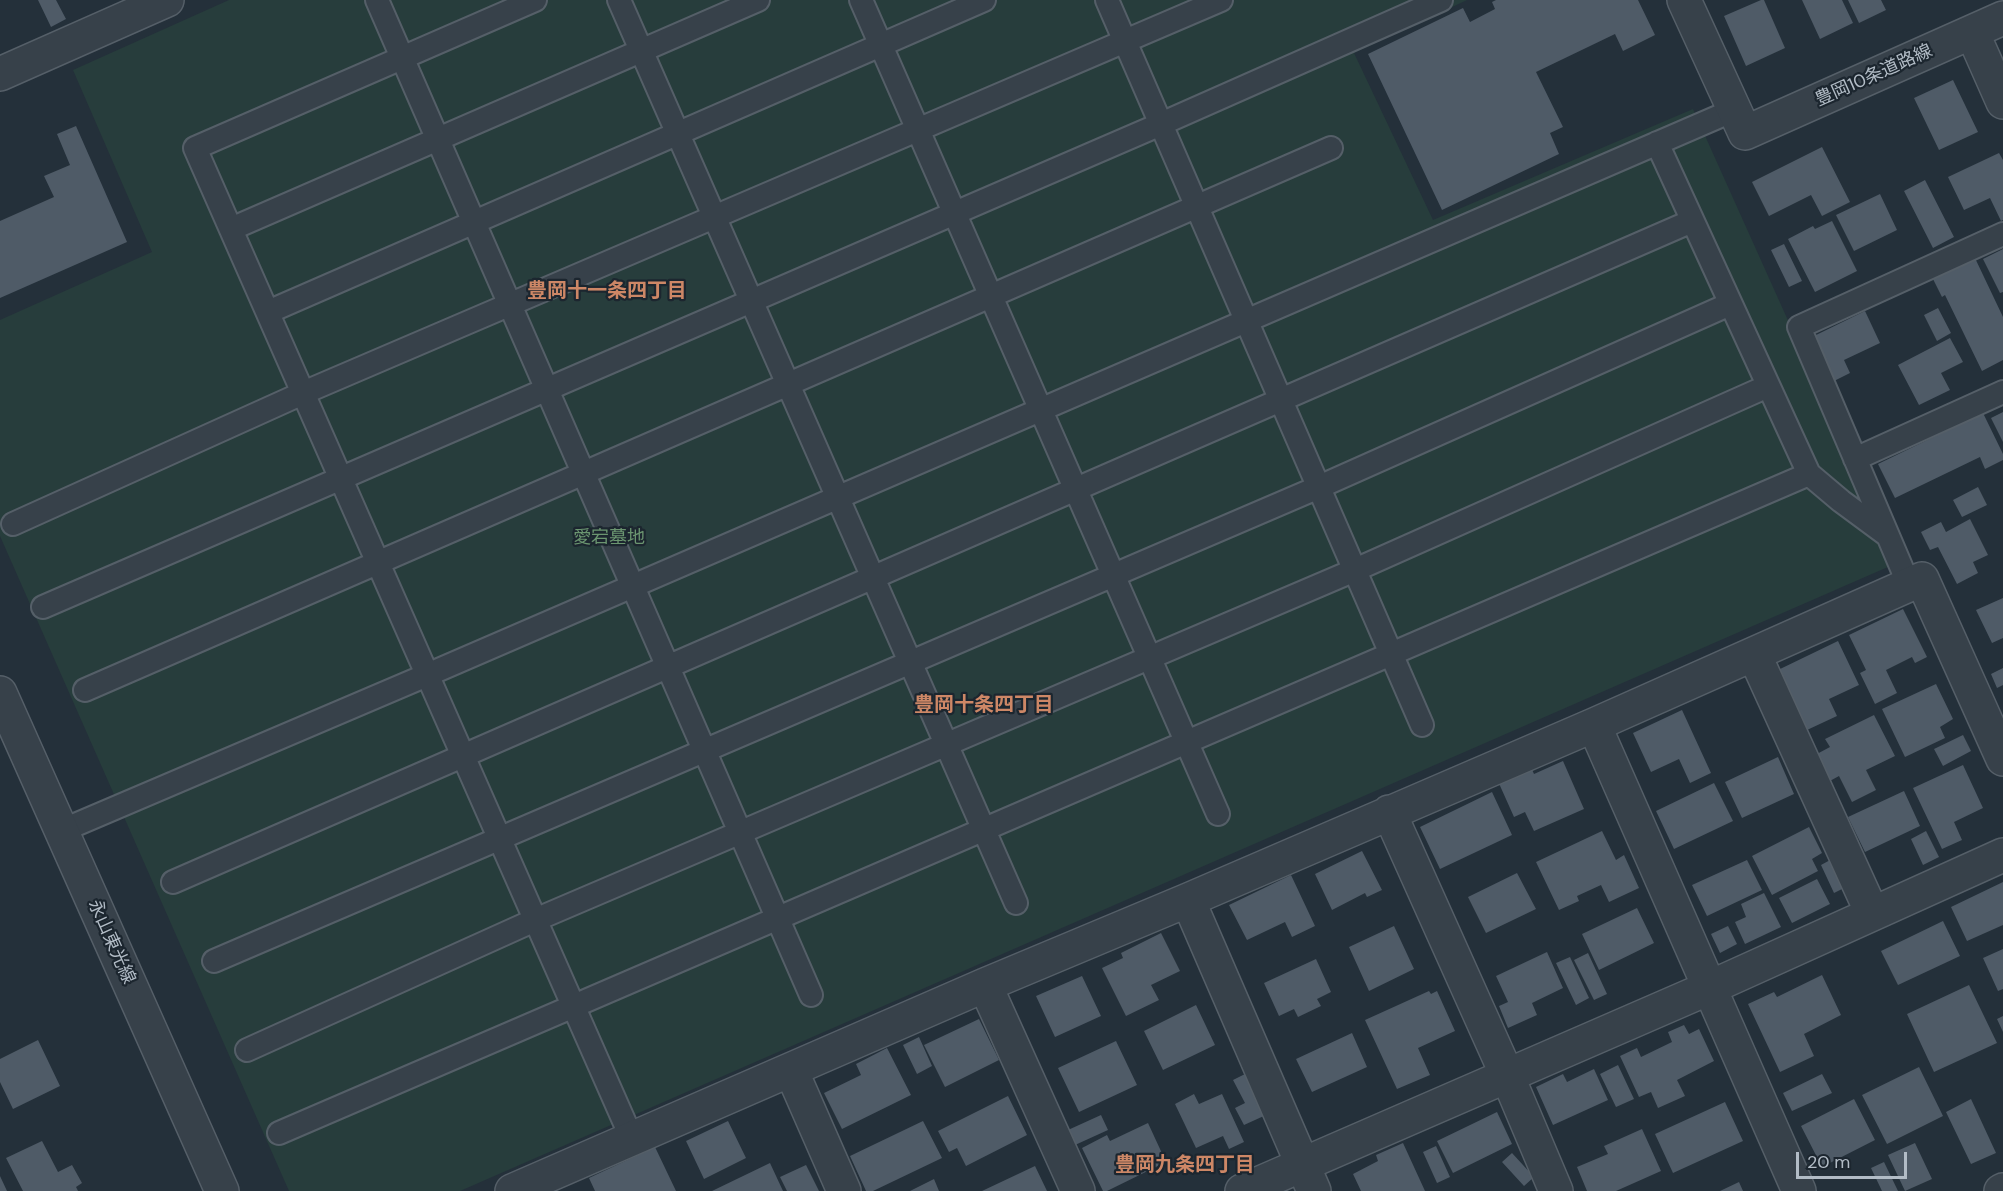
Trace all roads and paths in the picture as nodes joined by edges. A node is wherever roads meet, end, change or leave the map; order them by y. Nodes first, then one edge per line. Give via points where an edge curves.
1 (167, 0) edge
2 (377, 0) edge
3 (535, 0) edge
4 (619, 0) edge
5 (758, 0) edge
6 (861, 0) edge
7 (984, 0) edge
8 (1107, 0) edge
9 (1221, 0) edge
10 (1441, 0) edge
11 (1684, 0) edge
12 (2003, 18) edge
13 (1972, 32) junction
14 (1125, 42) junction
15 (881, 45) junction
16 (641, 51) junction
17 (402, 57) junction
18 (0, 74) edge
19 (2003, 102) edge
20 (1740, 121) junction
21 (1161, 123) junction
22 (919, 130) junction
23 (677, 134) junction
24 (438, 139) junction
25 (1657, 143) junction
26 (1331, 148) dead end
27 (1197, 207) junction
28 (954, 213) junction
29 (714, 218) junction
30 (1692, 221) junction
31 (474, 222) junction
32 (231, 229) junction
33 (2003, 234) edge
34 (991, 298) junction
35 (751, 301) junction
36 (510, 304) junction
37 (1730, 304) junction
38 (268, 312) junction
39 (1247, 321) junction
40 (788, 385) junction
41 (1768, 386) junction
42 (547, 389) junction
43 (2003, 392) edge
44 (303, 393) junction
45 (1281, 399) junction
46 (1040, 410) junction
47 (1856, 459) junction
48 (584, 473) junction
49 (1809, 474) junction
50 (341, 478) junction
51 (1319, 486) junction
52 (1075, 489) junction
53 (838, 497) junction
54 (13, 524) dead end
55 (1889, 536) junction
56 (378, 562) junction
57 (1355, 570) junction
58 (1112, 575) junction
59 (873, 577) junction
60 (1909, 585) junction
61 (633, 586) junction
62 (43, 606) dead end
63 (1392, 654) junction
64 (1754, 654) junction
65 (1149, 658) junction
66 (910, 661) junction
67 (668, 666) junction
68 (427, 675) junction
69 (84, 690) dead end
70 (0, 693) edge
71 (1422, 725) dead end
72 (1594, 725) junction
73 (9, 737) edge
74 (1186, 743) junction
75 (946, 745) junction
76 (704, 750) junction
77 (463, 755) junction
78 (2003, 759) edge
79 (1389, 812) junction
80 (1218, 814) dead end
81 (984, 830) junction
82 (61, 831) junction
83 (740, 833) junction
84 (499, 838) junction
85 (2003, 855) edge
86 (173, 882) dead end
87 (1188, 900) junction
88 (1016, 903) dead end
89 (1872, 913) junction
90 (778, 918) junction
91 (535, 920) junction
92 (214, 962) dead end
93 (986, 985) junction
94 (1711, 987) junction
95 (811, 995) dead end
96 (574, 1006) junction
97 (247, 1050) dead end
98 (791, 1070) junction
99 (1507, 1076) junction
100 (279, 1133) dead end
101 (632, 1139) junction
102 (1308, 1178) edge
103 (562, 1181) edge
104 (222, 1191) edge
105 (512, 1191) edge
106 (844, 1191) edge
107 (1078, 1191) edge
108 (1242, 1191) edge
109 (1556, 1191) edge
110 (1800, 1191) edge

1 - 18 street
2 - 17 lane
3 - 17 lane
4 - 16 lane
5 - 16 lane
6 - 15 lane
7 - 15 lane
8 - 14 lane
9 - 14 lane
10 - 21 lane
11 - 20 street
12 - 13 street, 豊岡10条道路線
13 - 19 street
13 - 20 street, 豊岡10条道路線
14 - 21 lane
14 - 22 lane
15 - 22 lane
15 - 23 lane
16 - 23 lane
16 - 24 lane
17 - 24 lane
17 - 32 lane via 195,148
20 - 25 lane
21 - 27 lane
21 - 28 lane
22 - 28 lane
22 - 29 lane
23 - 29 lane
23 - 31 lane
24 - 31 lane
24 - 32 lane
25 - 30 lane
25 - 39 lane
26 - 27 lane
27 - 34 lane
27 - 39 lane
28 - 34 lane
28 - 35 lane
29 - 35 lane
29 - 36 lane
30 - 37 lane
30 - 45 lane
31 - 36 lane
31 - 38 lane
32 - 38 lane
33 - 47 lane via 1799,327
34 - 40 lane
34 - 46 lane
35 - 40 lane
35 - 42 lane
36 - 42 lane
36 - 44 lane
37 - 41 lane
37 - 51 lane
38 - 44 lane
39 - 45 lane
39 - 46 lane
40 - 48 lane
40 - 53 lane
41 - 49 lane
41 - 57 lane
42 - 48 lane
42 - 50 lane
43 - 47 lane
44 - 50 lane
44 - 54 lane
45 - 51 lane
45 - 52 lane
46 - 52 lane
46 - 53 lane
47 - 55 lane
48 - 56 lane
48 - 61 lane
49 - 55 lane
49 - 63 lane
50 - 56 lane
50 - 62 lane
51 - 57 lane
51 - 58 lane
52 - 58 lane
52 - 59 lane
53 - 59 lane
53 - 61 lane
55 - 60 lane
56 - 68 lane
56 - 69 lane
57 - 63 lane
57 - 65 lane
58 - 65 lane
58 - 66 lane
59 - 66 lane
59 - 67 lane
60 - 64 street
60 - 78 street via 1922,579
61 - 67 lane
61 - 68 lane
63 - 71 lane
63 - 74 lane
64 - 72 street
64 - 89 street
65 - 74 lane
65 - 75 lane
66 - 75 lane
66 - 76 lane
67 - 76 lane
67 - 77 lane
68 - 77 lane
68 - 82 lane
70 - 73 street, 永山東光線
72 - 79 street
72 - 94 street
73 - 82 street, 永山東光線
74 - 80 lane
74 - 81 lane
75 - 81 lane
75 - 83 lane
76 - 83 lane
76 - 84 lane
77 - 84 lane
77 - 86 lane
79 - 87 street
79 - 99 street
81 - 88 lane
81 - 90 lane
82 - 104 street, 永山東光線
83 - 90 lane
83 - 91 lane
84 - 91 lane
84 - 92 lane
85 - 89 street
87 - 93 street
87 - 102 street
89 - 94 street
90 - 95 lane
90 - 96 lane
91 - 96 lane
91 - 97 lane
93 - 98 street
93 - 107 street
94 - 99 street
94 - 110 street
96 - 100 lane
96 - 101 lane
98 - 101 street
98 - 106 street
99 - 102 street
99 - 109 street
101 - 103 street
102 - 108 street
103 - 105 street

